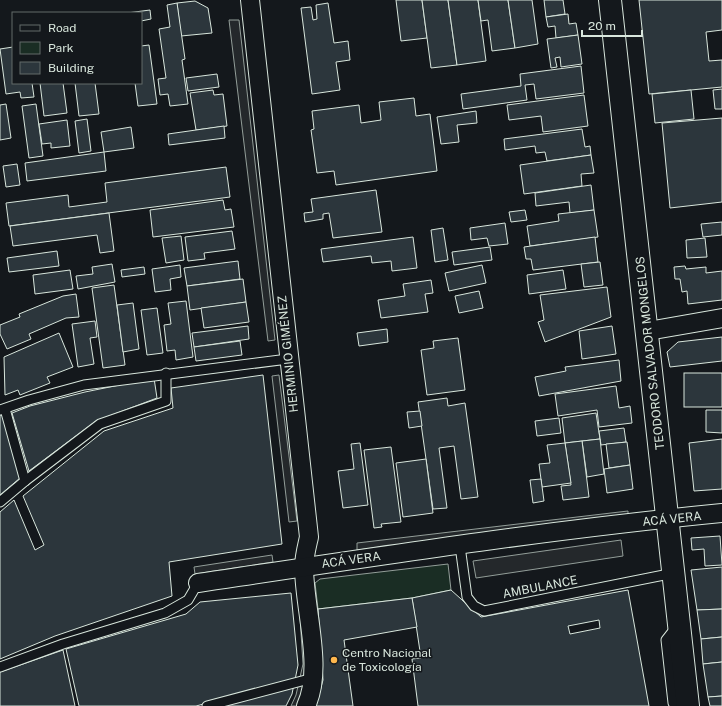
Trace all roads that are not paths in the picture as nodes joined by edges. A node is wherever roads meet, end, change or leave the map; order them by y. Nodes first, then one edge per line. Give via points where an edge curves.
1 (250, 0) edge
2 (610, 0) edge
3 (722, 318) edge
4 (648, 331) junction
5 (288, 359) junction
6 (166, 374) junction
7 (2, 410) edge
8 (25, 481) junction
9 (0, 502) edge
10 (722, 513) edge
11 (667, 518) junction
12 (460, 546) junction
13 (304, 567) junction
14 (674, 573) junction
15 (198, 583) joint
16 (679, 624) junction
17 (0, 667) edge
18 (313, 678) junction
19 (207, 706) edge
20 (306, 706) edge
21 (676, 706) edge
22 (688, 706) edge

1 - 5 street, HERMINIO GIMÉNEZ
2 - 4 street, TEODORO SALVADOR MONGELOS
3 - 4 street
4 - 11 street, TEODORO SALVADOR MONGELOS
5 - 6 lane via 185,374
5 - 13 street, HERMINIO GIMÉNEZ via 309,537
6 - 7 lane via 84,385
6 - 8 lane via 166,401 100,424
7 - 8 lane
8 - 9 lane
10 - 11 street, ACÁ VERA
11 - 12 street, ACÁ VERA
11 - 14 street, TEODORO SALVADOR MONGELOS
12 - 13 street, ACÁ VERA
12 - 14 lane, AMBULANCE via 467,597 474,606 484,610
13 - 15 street, ACÁ VERA
13 - 18 street, HERMINIO GIMÉNEZ
14 - 16 street, TEODORO SALVADOR MONGELOS
15 - 17 lane, ACÁ VERA via 188,600 165,613 63,644
16 - 21 lane via 666,640 673,703
16 - 22 street, TEODORO SALVADOR MONGELOS
18 - 19 lane
18 - 20 street, HERMINIO GIMÉNEZ

